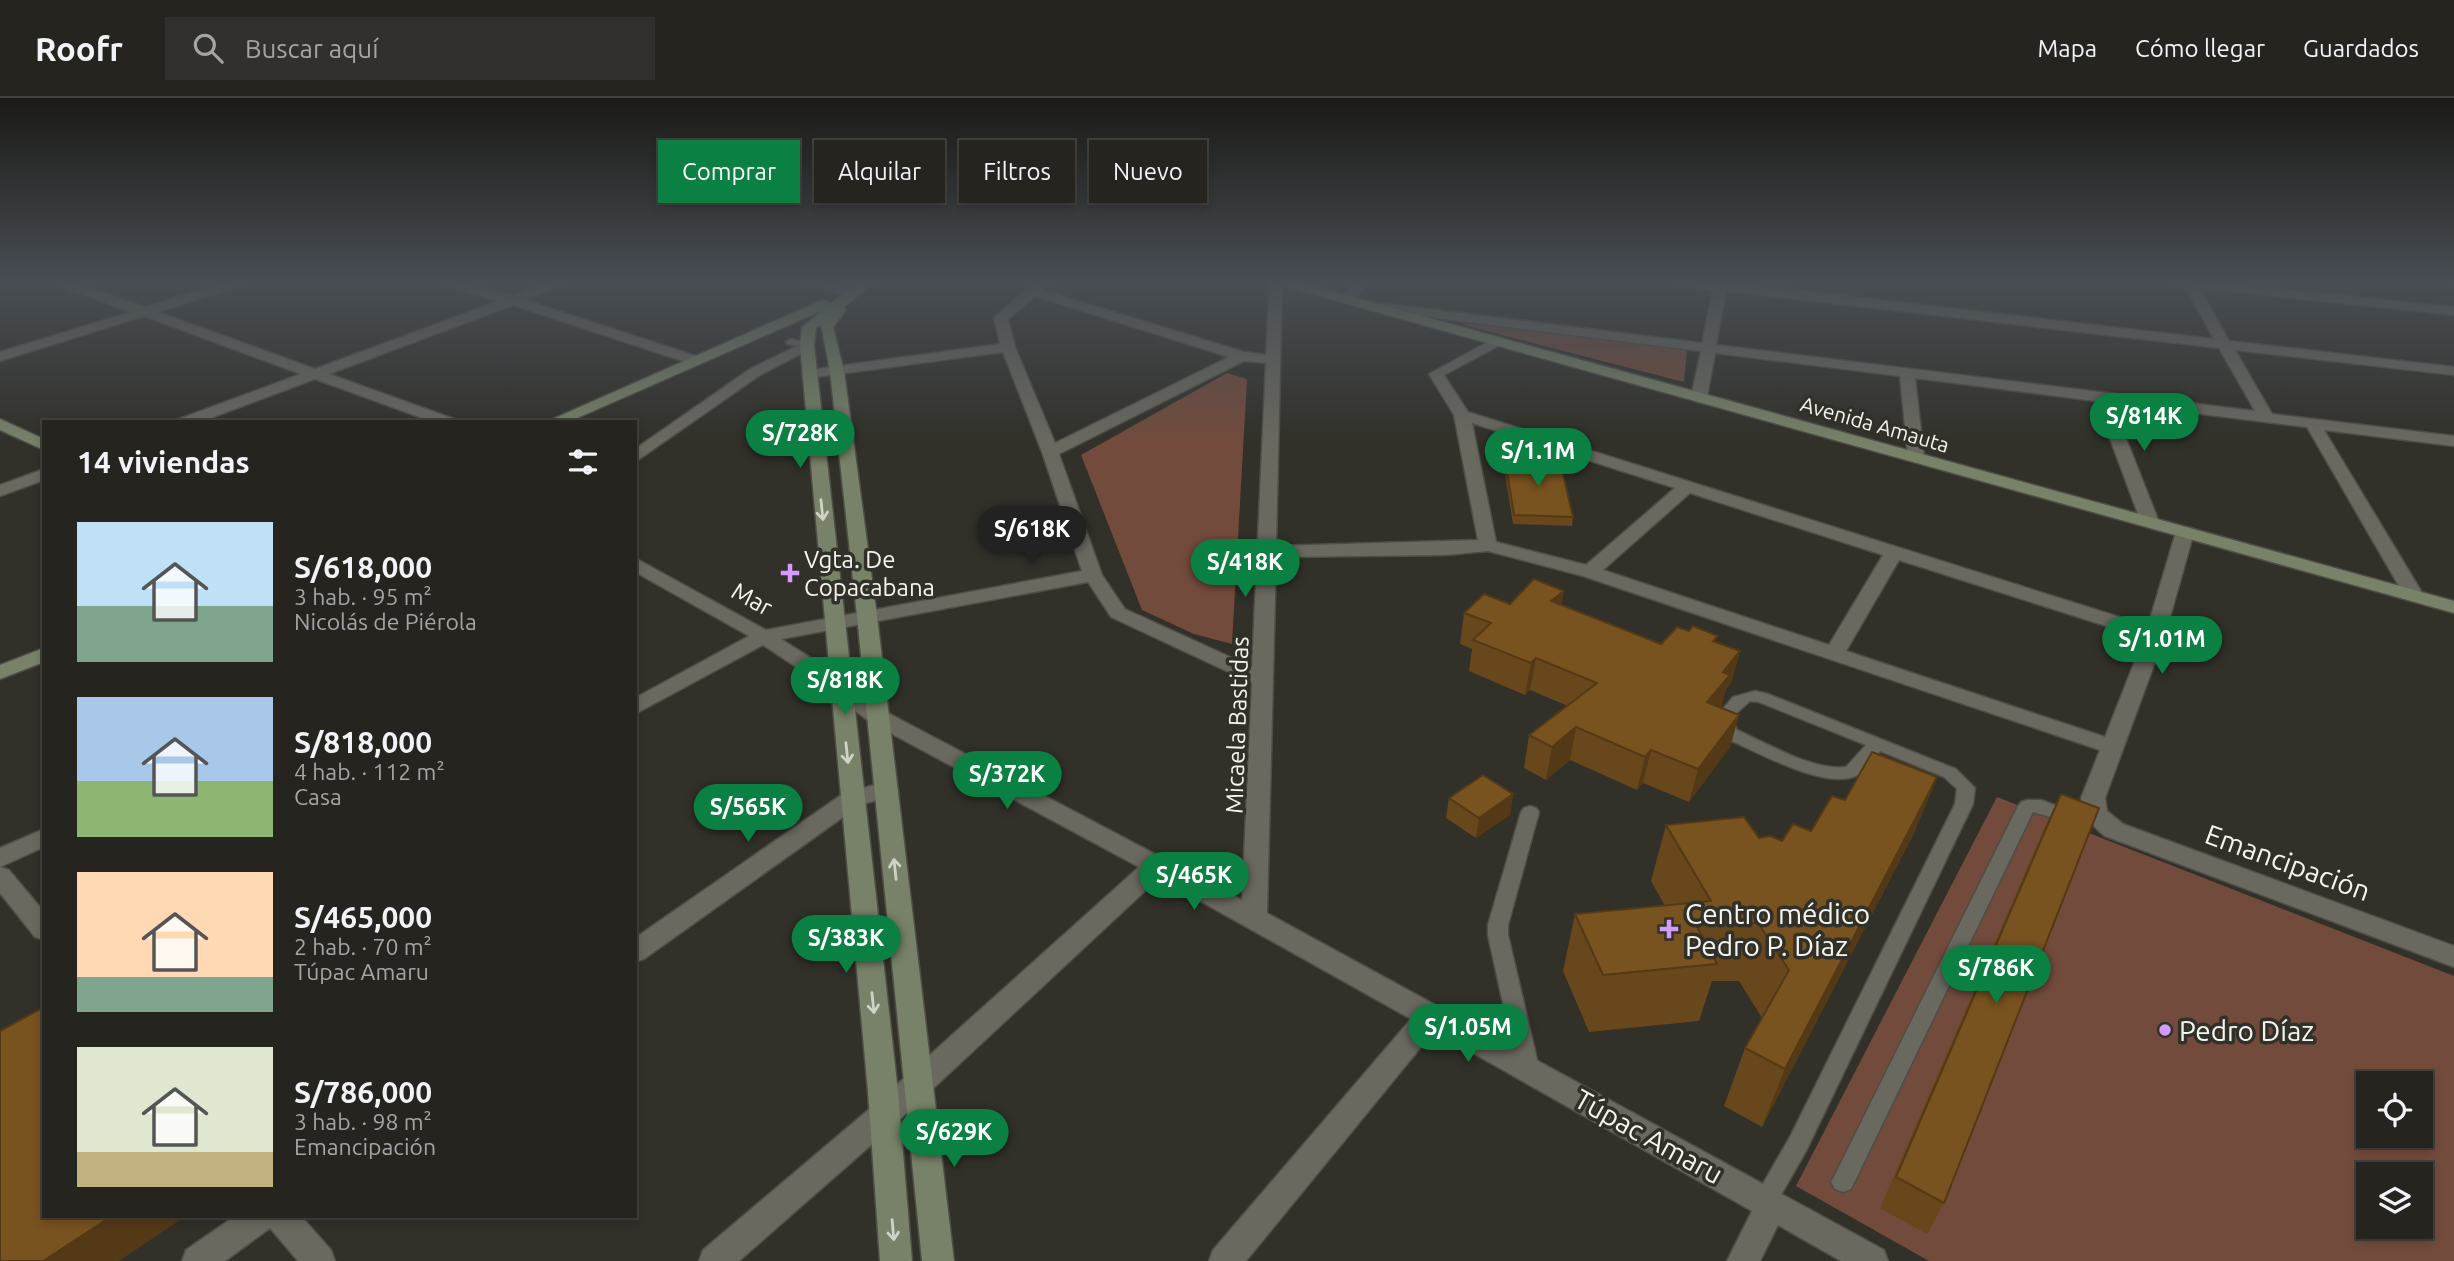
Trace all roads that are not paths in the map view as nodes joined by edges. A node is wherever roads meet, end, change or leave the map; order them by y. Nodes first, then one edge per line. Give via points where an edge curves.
1 (66, 336) edge
2 (209, 336) edge
3 (414, 336) edge
4 (622, 336) edge
5 (761, 336) edge
6 (803, 336) edge
7 (828, 336) edge
8 (1005, 336) edge
9 (1185, 336) edge
10 (1274, 336) edge
11 (1480, 336) edge
12 (1626, 336) edge
13 (1710, 336) edge
14 (2153, 336) edge
15 (2219, 336) edge
16 (1497, 341) junction
17 (799, 343) junction
18 (2225, 345) junction
19 (1708, 346) junction
20 (1008, 347) junction
21 (1242, 356) junction
22 (0, 357) edge
23 (1273, 360) junction
24 (697, 361) junction
25 (837, 371) junction
26 (2454, 371) edge
27 (1907, 372) junction
28 (312, 374) junction
29 (809, 374) junction
30 (1699, 397) junction
31 (2102, 397) junction
32 (1462, 415) junction
33 (2266, 417) junction
34 (190, 420) edge
35 (442, 420) edge
36 (559, 420) edge
37 (2312, 423) junction
38 (0, 424) edge
39 (2410, 435) junction
40 (2454, 441) edge
41 (42, 443) edge
42 (1051, 452) junction
43 (637, 456) edge
44 (1916, 457) junction
45 (2454, 457) edge
46 (42, 475) edge
47 (1687, 486) junction
48 (0, 491) edge
49 (2150, 523) junction
50 (2185, 532) junction
51 (1488, 545) junction
52 (1267, 552) junction
53 (1895, 552) junction
54 (637, 565) edge
55 (1590, 572) junction
56 (1093, 575) junction
57 (2414, 596) junction
58 (2454, 607) edge
59 (867, 617) junction
60 (833, 623) junction
61 (2155, 635) junction
62 (765, 636) junction
63 (1834, 653) junction
64 (42, 655) edge
65 (0, 673) edge
66 (1263, 680) junction
67 (840, 685) junction
68 (637, 706) edge
69 (878, 717) junction
70 (1877, 744) junction
71 (2113, 747) junction
72 (886, 790) junction
73 (852, 799) junction
74 (1530, 812) dead end
75 (2102, 822) junction
76 (42, 838) edge
77 (0, 858) edge
78 (1156, 866) junction
79 (0, 876) edge
80 (1254, 918) junction
81 (42, 928) edge
82 (637, 951) edge
83 (2454, 957) edge
84 (1430, 1016) junction
85 (1528, 1068) junction
86 (918, 1083) junction
87 (884, 1115) junction
88 (1843, 1182) dead end
89 (1768, 1203) junction
90 (259, 1218) edge
91 (282, 1218) edge
92 (198, 1261) edge
93 (319, 1261) edge
94 (715, 1261) edge
95 (895, 1261) edge
96 (937, 1261) edge
97 (1225, 1261) edge
98 (1743, 1261) edge
99 (1872, 1261) edge

1 - 22 street
2 - 28 street
3 - 28 street
4 - 24 street
5 - 24 main road
6 - 17 main road
7 - 25 main road
8 - 20 street
9 - 21 street
10 - 23 street, Micaela Bastidas
11 - 16 main road, Avenida Amauta
12 - 19 street
13 - 19 street
14 - 18 street
15 - 18 street
16 - 30 main road, Avenida Amauta
16 - 32 street via 1436,374
17 - 29 main road
17 - 43 street
18 - 26 street
18 - 33 street
19 - 27 street
19 - 30 street
20 - 25 street
20 - 42 street
21 - 23 street
21 - 42 street
23 - 52 street, Micaela Bastidas
24 - 36 main road
25 - 29 street
25 - 59 main road
27 - 31 street
27 - 44 street
28 - 34 street
28 - 35 street
29 -> 60 main road
30 - 44 main road, Avenida Amauta
31 - 33 street
31 - 49 street
32 - 47 street
32 - 51 street
33 - 37 street
37 - 39 street
37 - 57 street
38 - 41 main road
39 - 40 street
39 - 45 street
42 - 56 street
44 - 49 main road, Avenida Amauta
46 - 48 street
47 - 53 street
47 - 55 street
49 - 50 main road, Avenida Amauta
50 - 57 main road, Avenida Amauta
50 - 61 street
51 - 52 street
51 - 55 street
52 - 66 street, Micaela Bastidas
53 - 61 street
53 - 63 street
54 - 62 street, Mar
55 - 63 street
56 - 59 street
56 - 66 street via 1118,614
57 - 58 main road, Avenida Amauta
59 - 60 street
59 - 69 main road
60 - 62 street
60 - 67 main road
61 - 71 street
62 - 67 street, Mar
62 - 68 street
63 - 71 street
64 - 65 main road
66 - 80 street, Micaela Bastidas
67 - 69 street, Túpac Amaru
67 -> 73 main road
69 - 72 main road
69 - 78 street, Túpac Amaru
70 - 70 lane via 1752,695 1735,701 1723,718 1731,734 1812,767 1839,773 1858,767
70 - 89 lane via 1950,773 1966,788 1967,796
71 - 75 street via 2093,798 2093,809
72 - 73 street
86 -> 72 main road
73 - 82 street
73 -> 87 main road
74 - 85 lane via 1502,903 1498,935
75 - 83 street, Emancipación via 2130,837
75 - 88 lane via 2027,806
76 - 77 street
78 - 80 street, Túpac Amaru
78 - 86 street
79 - 81 street
80 - 84 street, Túpac Amaru
84 - 85 street, Túpac Amaru
84 - 97 street
85 - 89 street, Túpac Amaru
86 - 87 street
86 - 96 main road
87 - 94 street
87 -> 95 main road
89 - 98 street
89 - 99 street, Túpac Amaru
90 - 92 street
91 - 93 street

